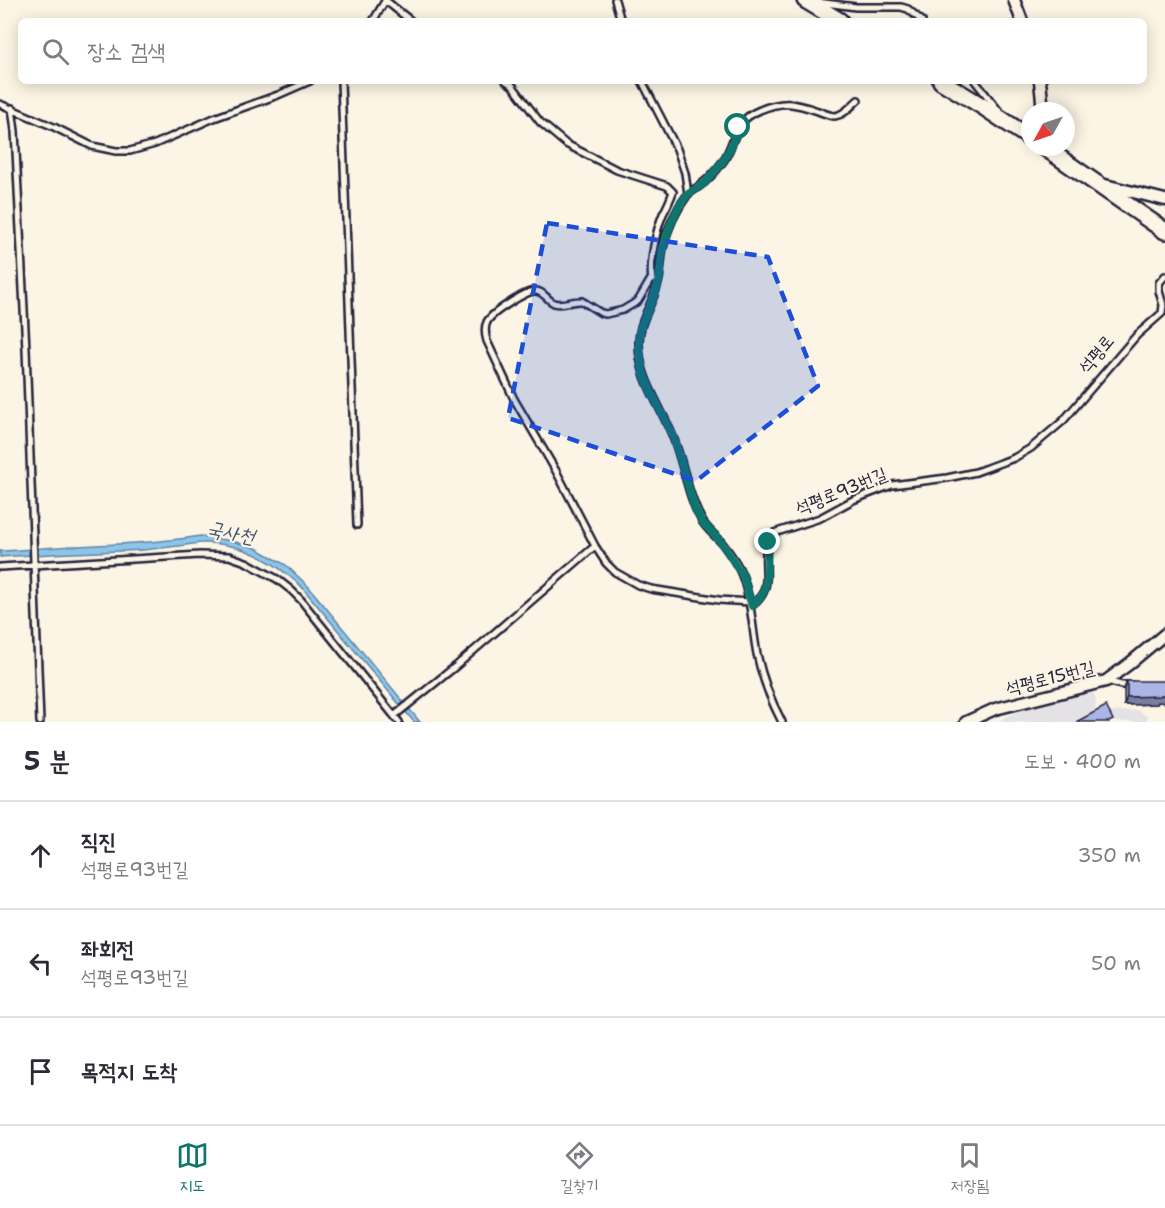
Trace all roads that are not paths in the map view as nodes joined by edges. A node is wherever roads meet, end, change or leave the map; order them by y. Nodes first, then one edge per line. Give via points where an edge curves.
1 (385, 0) edge
2 (615, 0) edge
3 (806, 0) edge
4 (1014, 0) edge
5 (375, 18) edge
6 (407, 18) edge
7 (620, 18) edge
8 (835, 18) edge
9 (918, 18) edge
10 (1021, 18) edge
11 (303, 84) edge
12 (341, 84) edge
13 (510, 84) edge
14 (644, 84) edge
15 (946, 84) edge
16 (977, 84) edge
17 (1040, 84) edge
18 (858, 100) dead end
19 (1042, 102) edge
20 (0, 104) edge
21 (12, 108) junction
22 (1007, 122) junction
23 (1021, 132) edge
24 (1057, 156) edge
25 (1095, 182) junction
26 (688, 194) junction
27 (1165, 200) edge
28 (670, 202) junction
29 (680, 204) junction
30 (1165, 231) edge
31 (1165, 276) edge
32 (651, 279) junction
33 (659, 281) junction
34 (1031, 448) joint
35 (357, 525) dead end
36 (595, 546) junction
37 (34, 563) junction
38 (0, 567) edge
39 (751, 604) junction
40 (1165, 634) edge
41 (1106, 681) junction
42 (1138, 686) edge
43 (396, 715) junction
44 (40, 722) edge
45 (399, 722) edge
46 (782, 722) edge
47 (966, 722) edge

1 - 5 lane
1 - 6 lane
2 - 7 lane
3 - 8 street
3 - 9 lane via 856,7 901,7
4 - 10 street
11 - 21 lane via 130,151 92,146
12 - 35 lane
13 - 28 lane via 540,122 561,140 617,170 667,186 673,192
14 - 26 lane via 677,149
15 - 22 street
16 - 22 lane
17 - 19 street
18 - 26 lane via 834,116 792,103 759,110 738,127 732,145 712,175
20 - 21 lane
21 - 37 lane
22 - 23 street
24 - 25 street
25 - 27 street
25 - 30 street
26 - 29 lane
28 - 29 lane
28 - 32 lane via 655,242
29 - 33 lane via 663,248
31 - 34 lane, 석평로 via 1159,283 1162,313 1137,335 1063,421
32 - 33 lane
32 - 36 lane via 638,301 614,312 600,314 582,301 552,302 535,291 496,312 485,324 487,341 502,375
33 - 39 lane via 640,328 643,372 673,436 695,509 732,557 743,576
34 - 39 lane, 석평로93번길 via 976,472 892,485 820,518 774,533 768,542 763,594
36 - 39 lane via 615,572 638,585
36 - 43 lane
37 - 38 lane
37 - 43 lane via 200,555 229,556 246,562 277,579 301,600
37 - 44 lane
39 - 46 lane via 761,670
40 - 41 street, 석평로15번길
41 - 42 lane
41 - 47 street, 석평로15번길 via 995,709
43 - 45 lane

